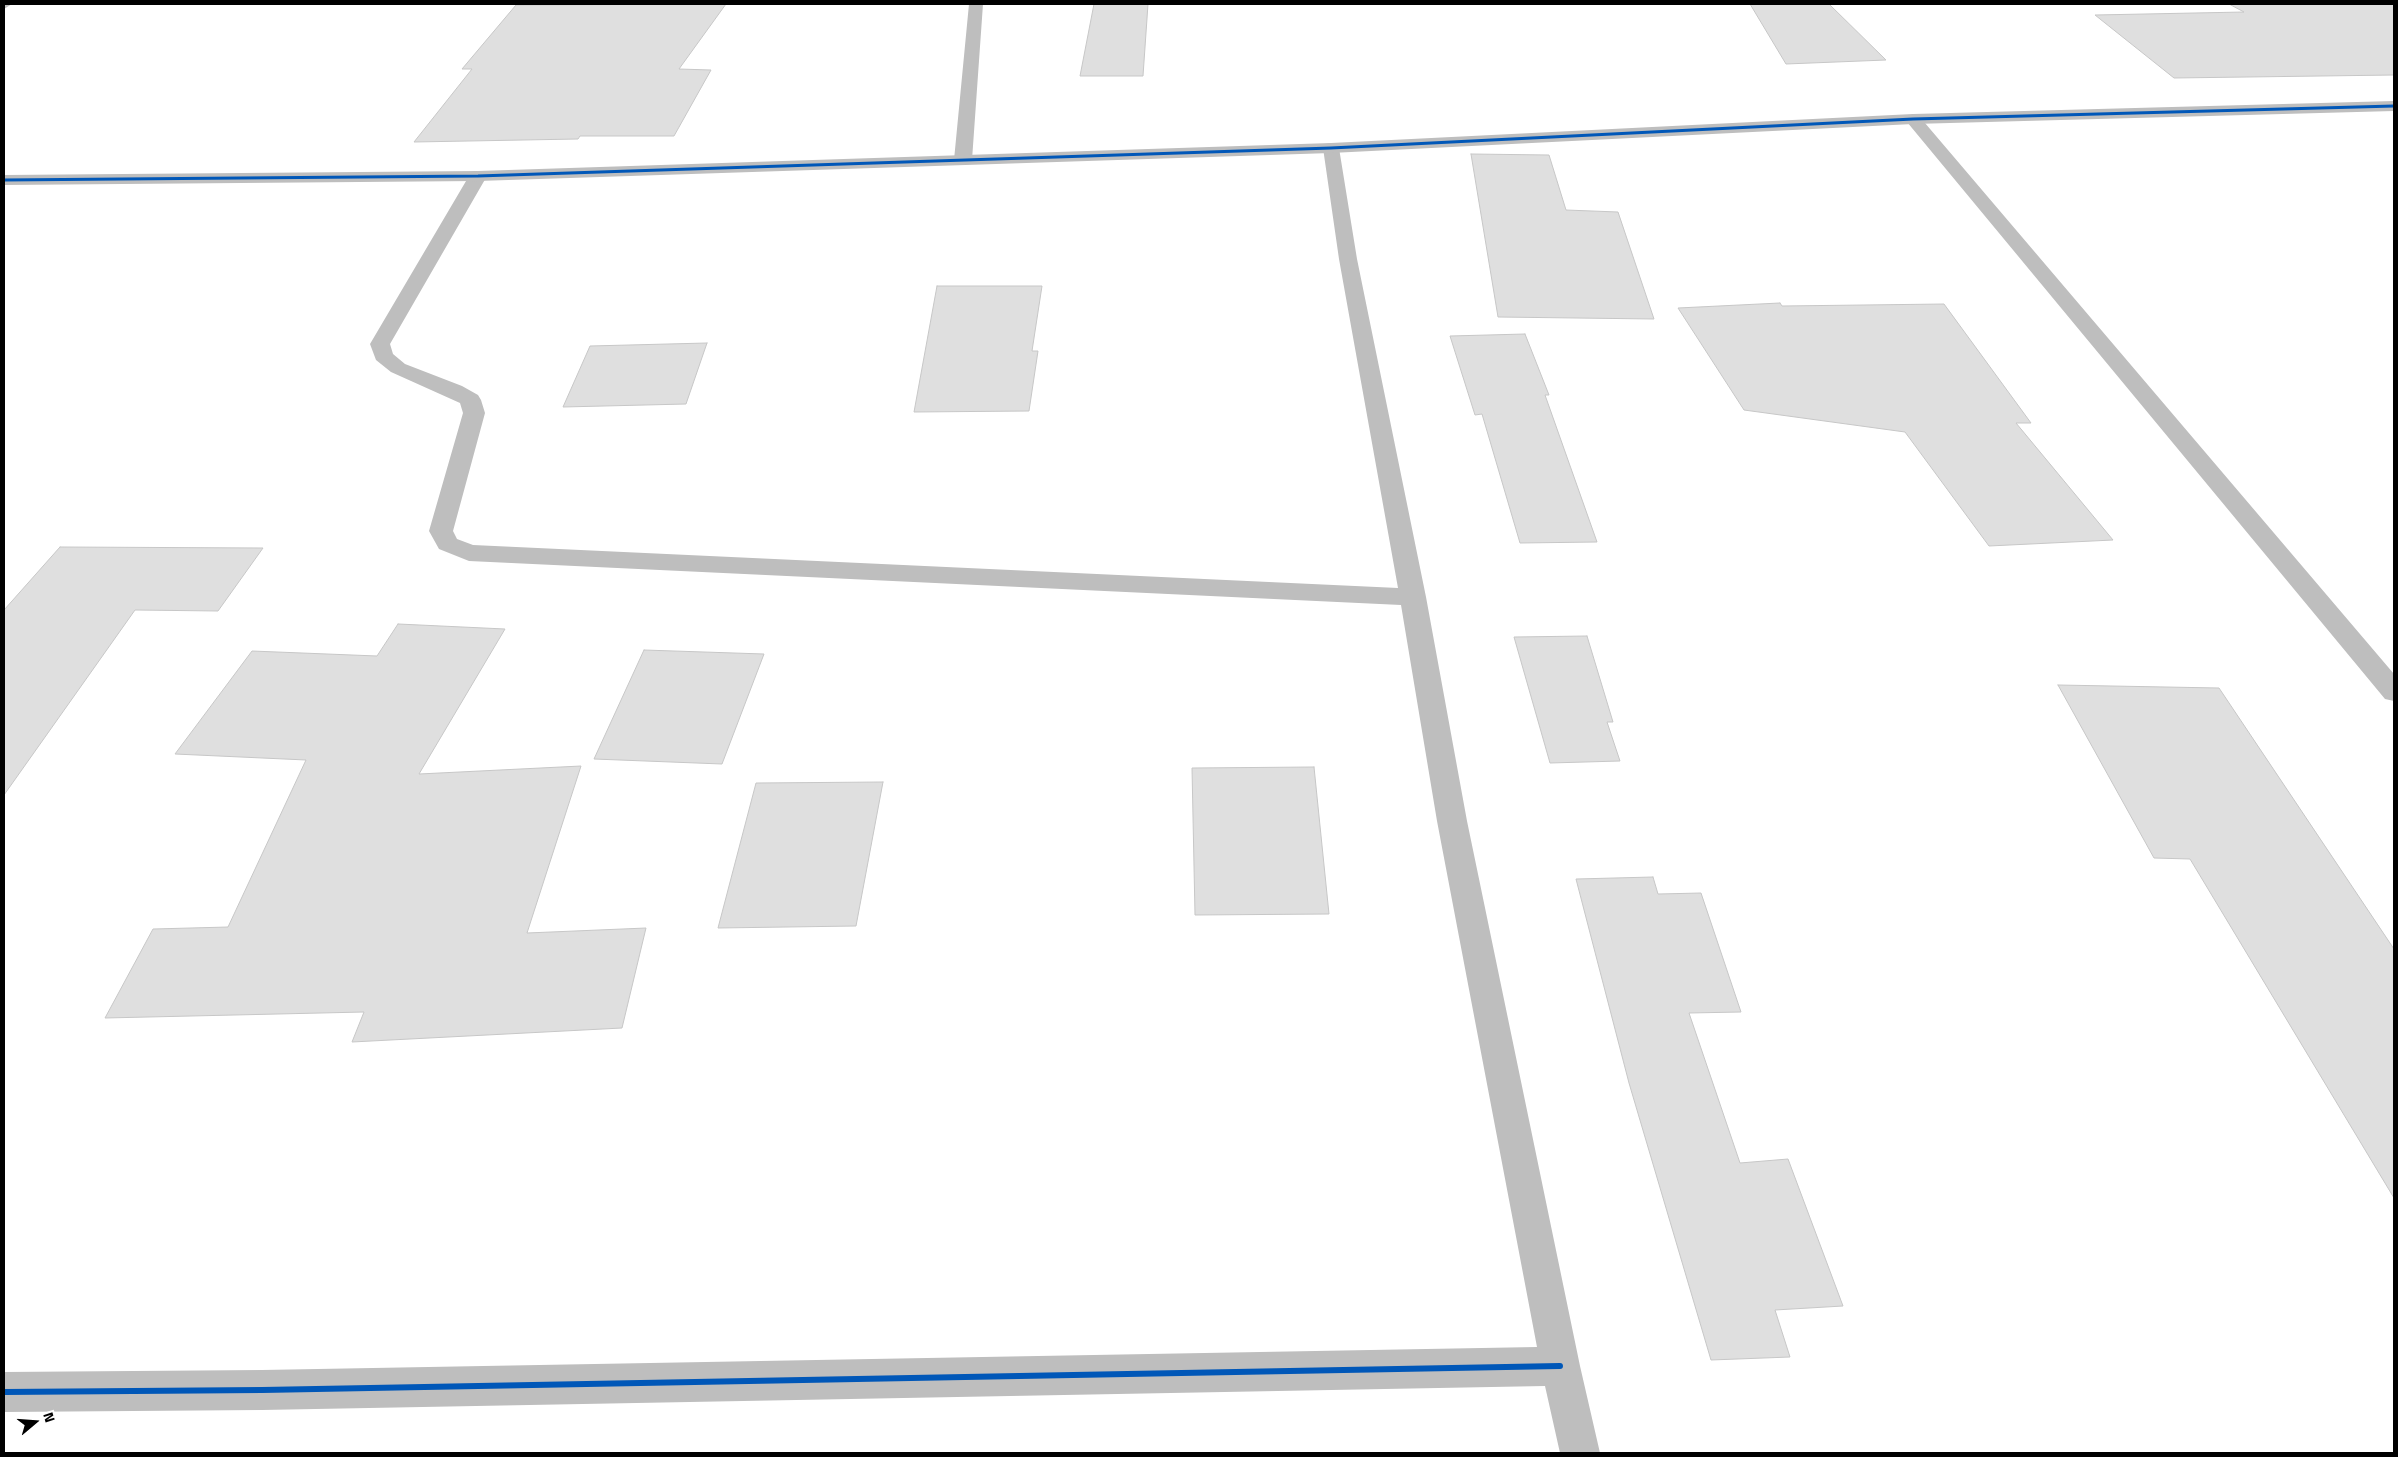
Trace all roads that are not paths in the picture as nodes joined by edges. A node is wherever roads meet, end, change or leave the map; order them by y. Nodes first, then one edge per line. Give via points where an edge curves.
1 (976, 4) edge
2 (2394, 106) edge
3 (1913, 119) junction
4 (1331, 148) junction
5 (963, 160) junction
6 (478, 176) junction
7 (4, 180) edge
8 (1413, 597) junction
9 (2394, 692) edge
10 (1560, 1366) junction
11 (4, 1392) edge
12 (1580, 1453) edge

1 - 5 street
2 - 3 street
3 - 4 street
3 - 9 street
4 - 5 street
4 - 8 street via 1348,258
5 - 6 street
6 - 7 street
6 - 8 street via 380,344 383,356 398,368 470,400 474,414 441,532 448,544 469,553
8 - 10 street via 1452,821
10 - 11 street
10 - 12 street

